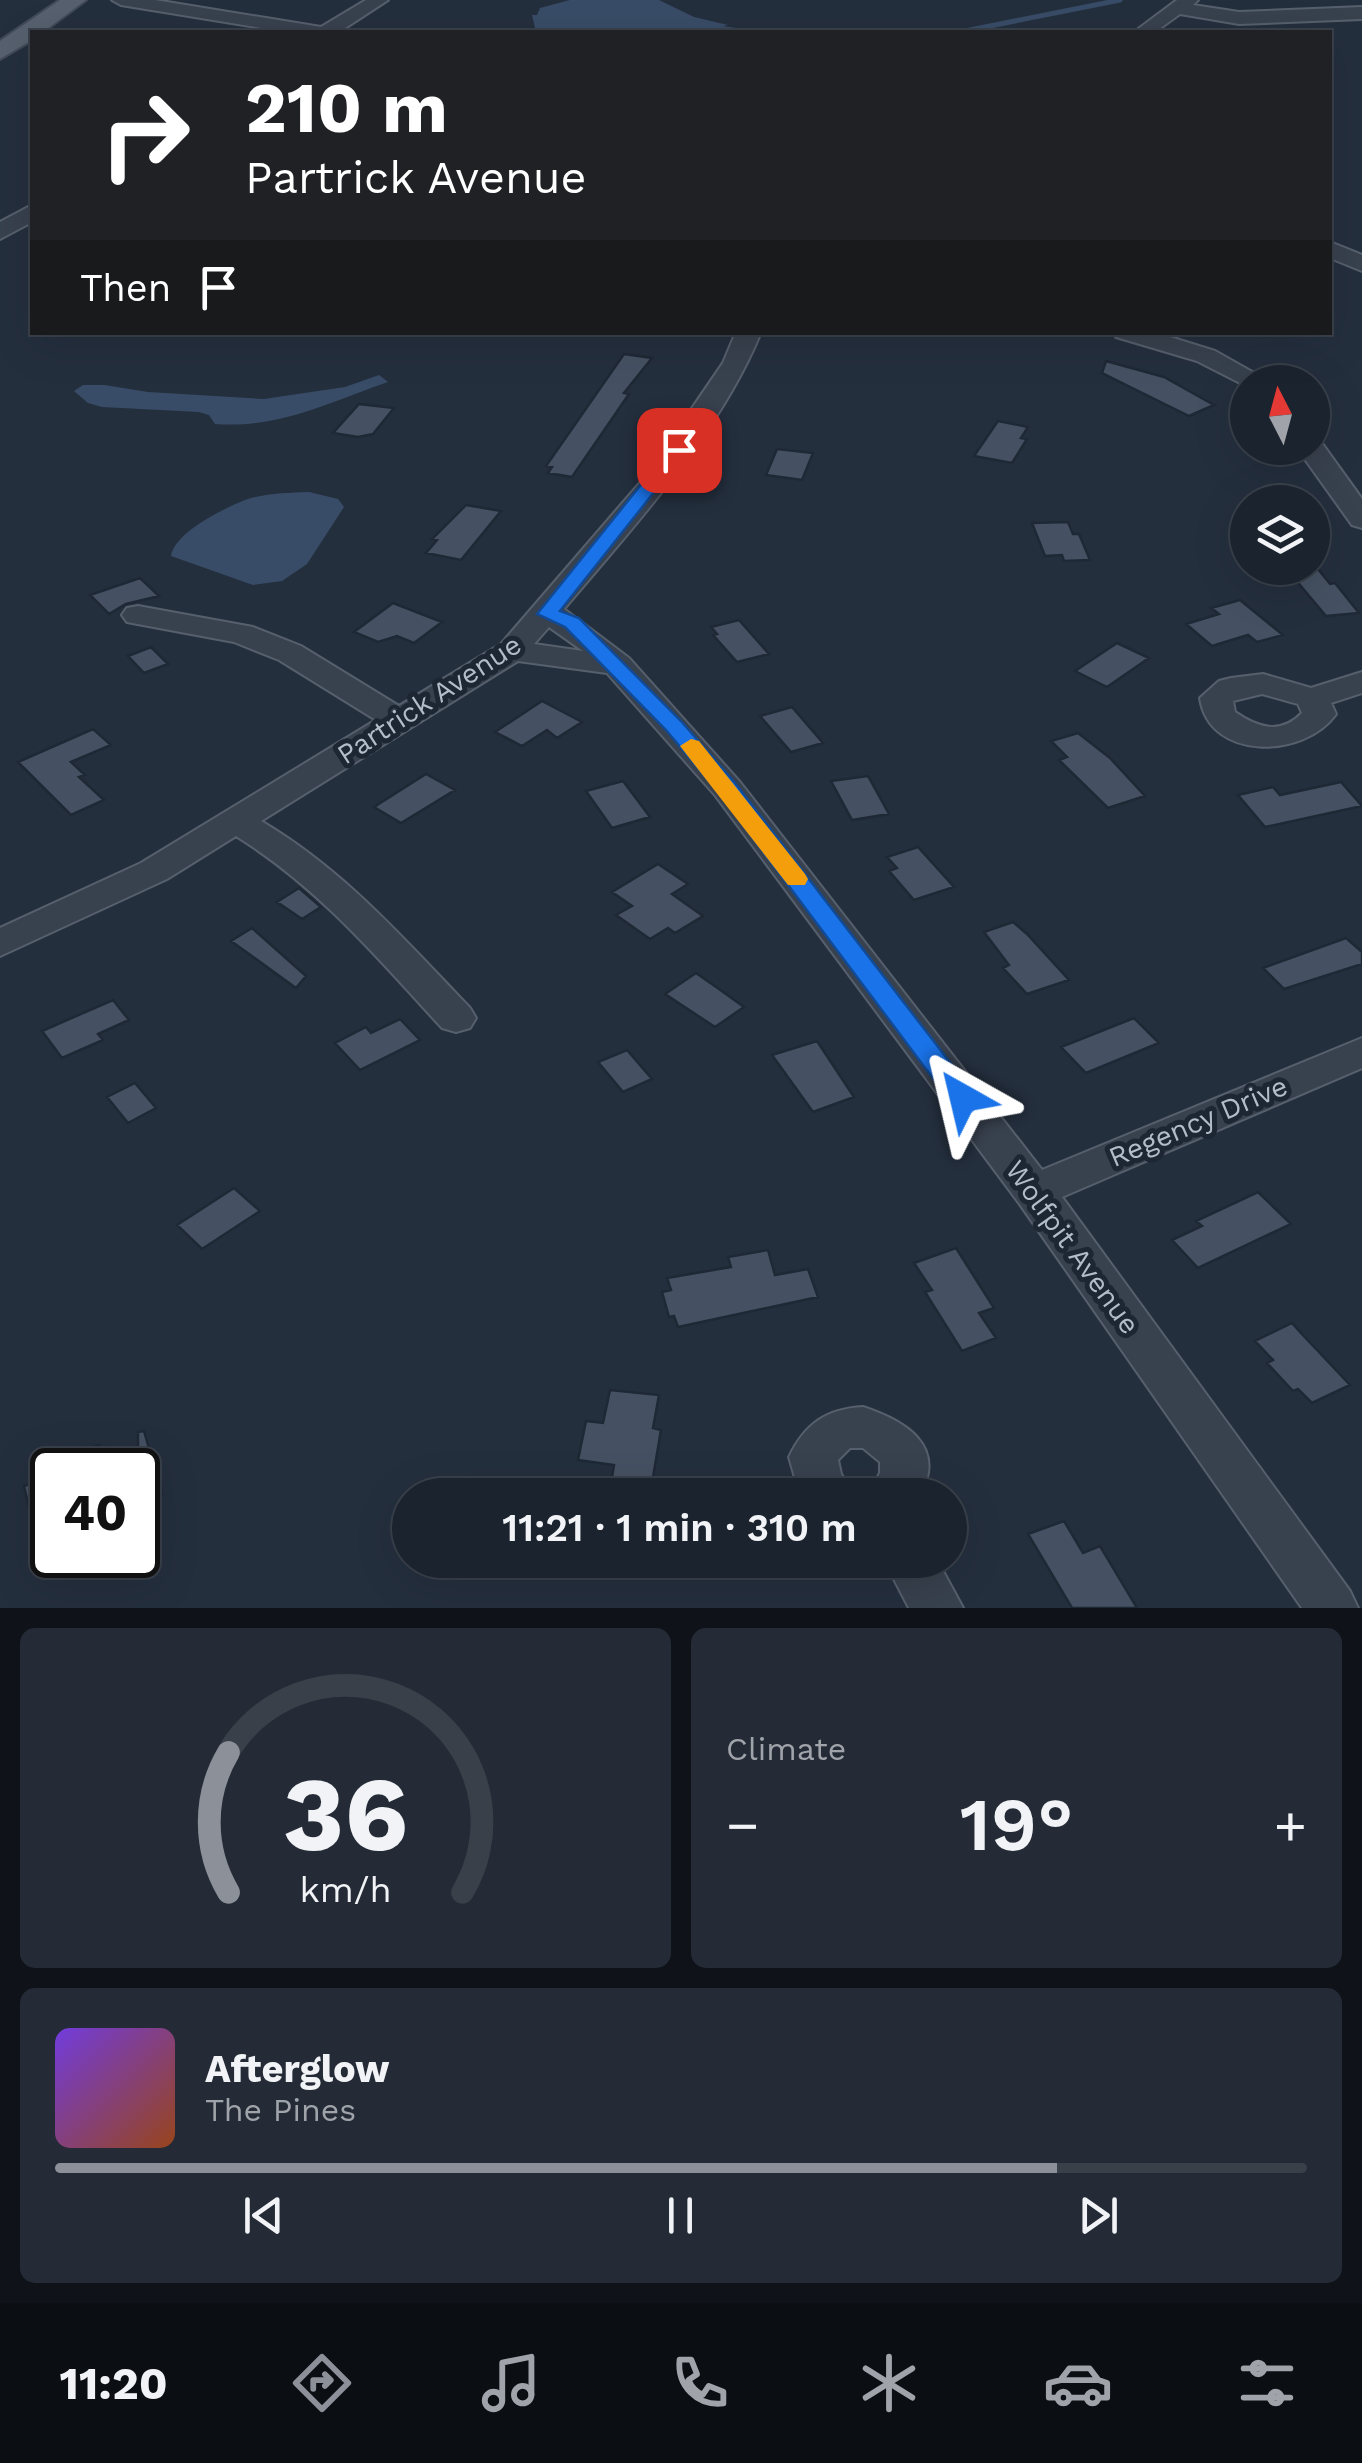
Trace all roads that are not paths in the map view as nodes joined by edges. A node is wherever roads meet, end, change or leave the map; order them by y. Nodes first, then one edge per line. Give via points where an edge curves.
1 (74, 0) edge
2 (121, 0) edge
3 (379, 0) edge
4 (1185, 5) edge
5 (1362, 13) edge
6 (31, 30) edge
7 (304, 30) edge
8 (330, 30) edge
9 (1146, 30) edge
10 (30, 31) edge
11 (0, 52) edge
12 (30, 213) edge
13 (0, 232) edge
14 (1332, 250) edge
15 (1362, 264) edge
16 (748, 335) edge
17 (1134, 335) edge
18 (1230, 368) edge
19 (1323, 465) edge
20 (1362, 519) edge
21 (547, 614) junction
22 (138, 615) dead end
23 (512, 651) junction
24 (612, 664) junction
25 (1362, 682) edge
26 (1312, 698) dead end
27 (399, 720) junction
28 (236, 822) junction
29 (0, 943) edge
30 (456, 1018) dead end
31 (1362, 1052) edge
32 (1034, 1191) junction
33 (819, 1478) edge
34 (905, 1478) edge
35 (920, 1578) edge
36 (937, 1608) edge
37 (1332, 1608) edge

1 - 6 main road
2 - 7 street
3 - 8 street
4 - 5 street via 1238,18
4 - 9 street
10 - 11 main road
12 - 13 street
14 - 15 street
16 - 21 street, Partrick Avenue via 736,364 671,461
17 - 18 street
19 - 20 street
21 - 23 street, Partrick Avenue
21 - 24 street, Wolfpit Avenue via 572,623
22 - 27 street via 242,634 290,653
23 - 24 street
23 - 27 street, Partrick Avenue
24 - 32 street, Wolfpit Avenue via 727,788
25 - 26 street
27 - 28 street, Partrick Avenue
28 - 29 street, Partrick Avenue via 154,871
28 - 30 street via 290,853 341,895
31 - 32 street, Regency Drive
32 - 37 street, Wolfpit Avenue
33 - 34 street via 813,1457 826,1436 854,1426 879,1431 901,1451
35 - 36 street

